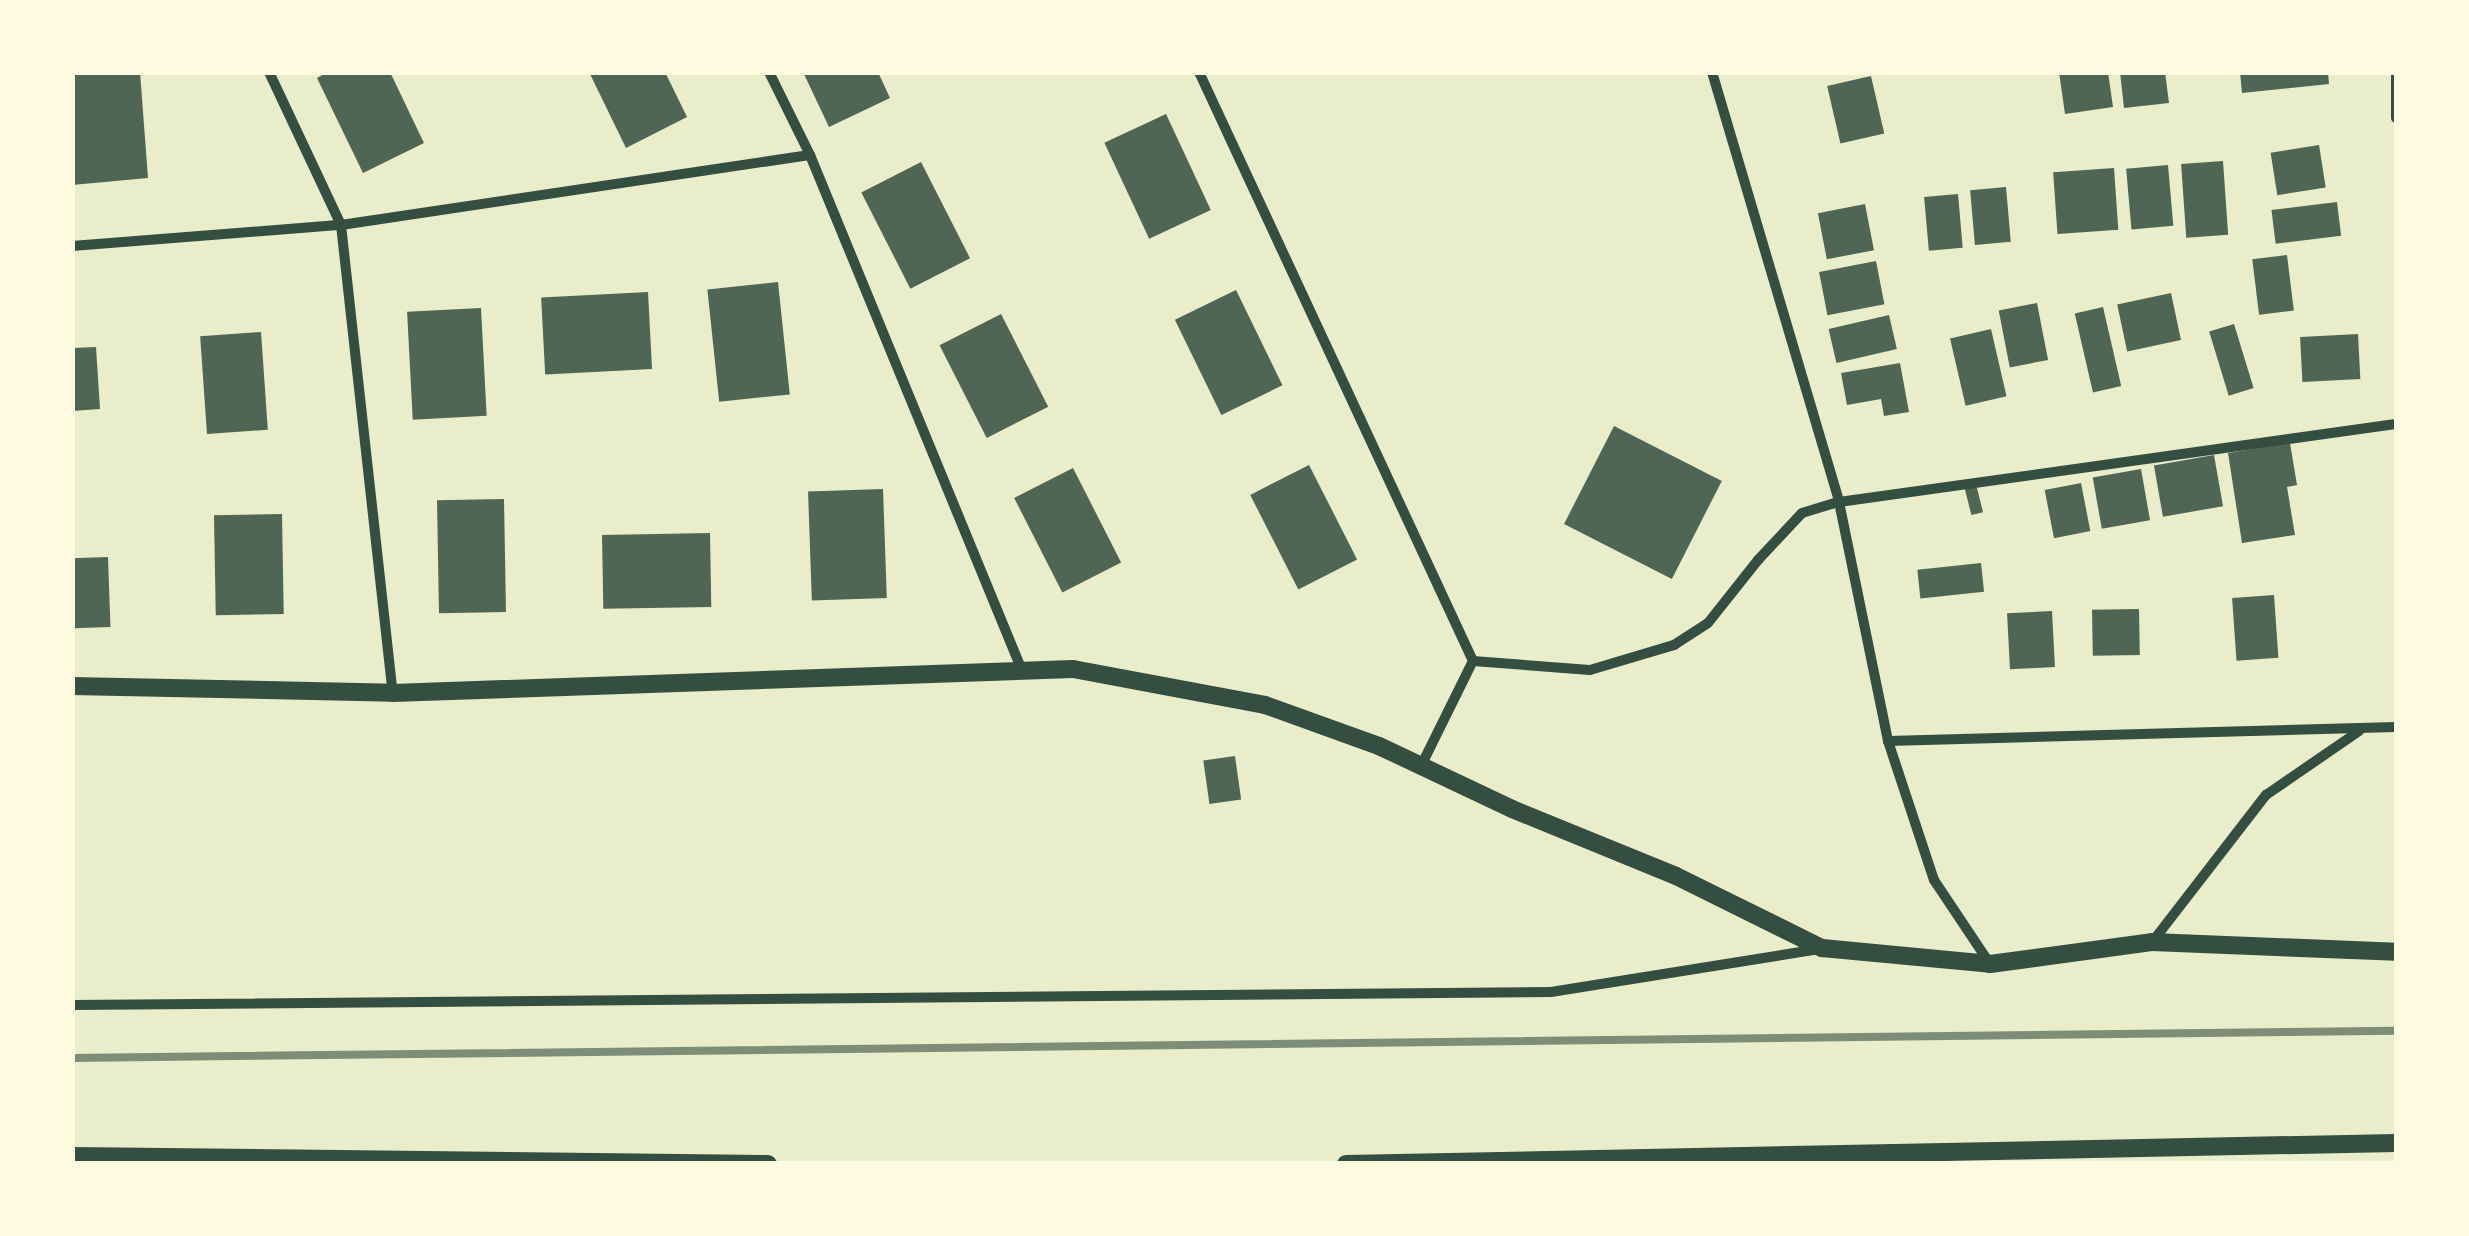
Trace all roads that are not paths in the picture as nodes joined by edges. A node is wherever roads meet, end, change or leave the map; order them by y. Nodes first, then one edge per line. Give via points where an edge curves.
1 (270, 72) edge
2 (769, 72) edge
3 (1199, 72) edge
4 (1712, 72) edge
5 (2396, 72) edge
6 (2396, 118) edge
7 (810, 154) junction
8 (341, 225) junction
9 (72, 246) edge
10 (2396, 424) edge
11 (1839, 502) junction
12 (1473, 661) junction
13 (1021, 668) junction
14 (72, 686) edge
15 (393, 693) junction
16 (2396, 727) edge
17 (2361, 729) junction
18 (1888, 741) junction
19 (1421, 766) junction
20 (2152, 942) junction
21 (1822, 948) junction
22 (2396, 952) edge
23 (1990, 964) junction
24 (72, 1005) edge
25 (2396, 1143) edge
26 (72, 1156) edge
27 (768, 1164) edge
28 (1346, 1164) edge

1 - 8 street
2 - 7 street
3 - 12 street
4 - 11 street
5 - 6 street
7 - 8 street
7 - 13 street
8 - 9 street
8 - 15 street
10 - 11 street
11 - 12 street via 1802,513 1708,622 1674,645 1590,670
11 - 18 street
12 - 19 street
13 - 15 street
13 - 19 street via 1072,669 1266,705
14 - 15 street
16 - 17 street
17 - 18 street
17 - 20 street via 2266,794
18 - 23 street via 1934,880
19 - 21 street via 1676,876
20 - 22 street
20 - 23 street
21 - 23 street
21 - 24 street via 1551,992
25 - 28 street
26 - 27 street

